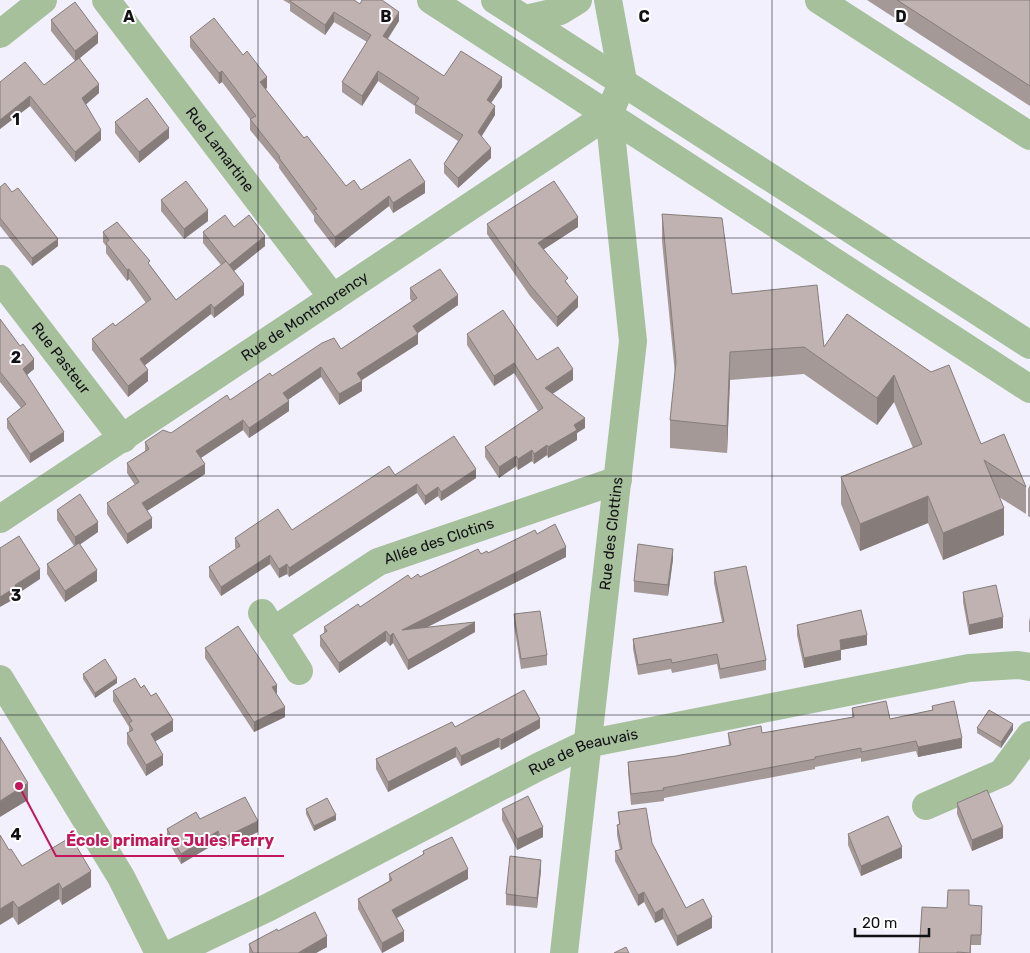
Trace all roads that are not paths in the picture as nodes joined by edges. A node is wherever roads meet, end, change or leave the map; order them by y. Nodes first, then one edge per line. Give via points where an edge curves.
1 (44, 0) edge
2 (106, 0) edge
3 (431, 0) edge
4 (495, 0) edge
5 (578, 0) edge
6 (608, 0) edge
7 (819, 0) edge
8 (526, 19) junction
9 (0, 34) edge
10 (486, 34) junction
11 (606, 58) junction
12 (623, 81) junction
13 (609, 114) junction
14 (1030, 136) edge
15 (0, 279) edge
16 (333, 298) junction
17 (1030, 346) edge
18 (1030, 389) edge
19 (122, 439) junction
20 (618, 480) junction
21 (0, 519) edge
22 (1030, 667) edge
23 (299, 671) dead end
24 (0, 679) edge
25 (1030, 735) edge
26 (586, 744) junction
27 (926, 806) dead end
28 (565, 947) edge
29 (159, 953) edge
30 (173, 953) edge
31 (541, 953) edge

1 - 9 street
2 - 16 street, Rue Lamartine
3 - 10 street
4 - 8 street
5 - 8 street via 560,12
6 - 11 street
7 - 14 street
8 - 11 street via 572,52
10 - 11 street via 554,60
10 - 13 street
11 - 12 street
12 - 13 street
12 - 17 street
13 - 16 street, Rue de Montmorency
13 - 18 street
13 - 20 street, Rue des Clottins via 633,341
15 - 19 street, Rue Pasteur
16 - 19 street, Rue de Montmorency
19 - 21 street, Rue de Montmorency
20 - 23 street, Allée des Clotins via 378,562 268,622
20 - 26 street, Rue des Clottins
22 - 26 street, Rue de Beauvais via 969,668
24 - 29 street via 121,877
25 - 27 street via 1002,773
26 - 28 street, Rue des Clottins
26 - 30 street, Rue de Beauvais
28 - 31 street

